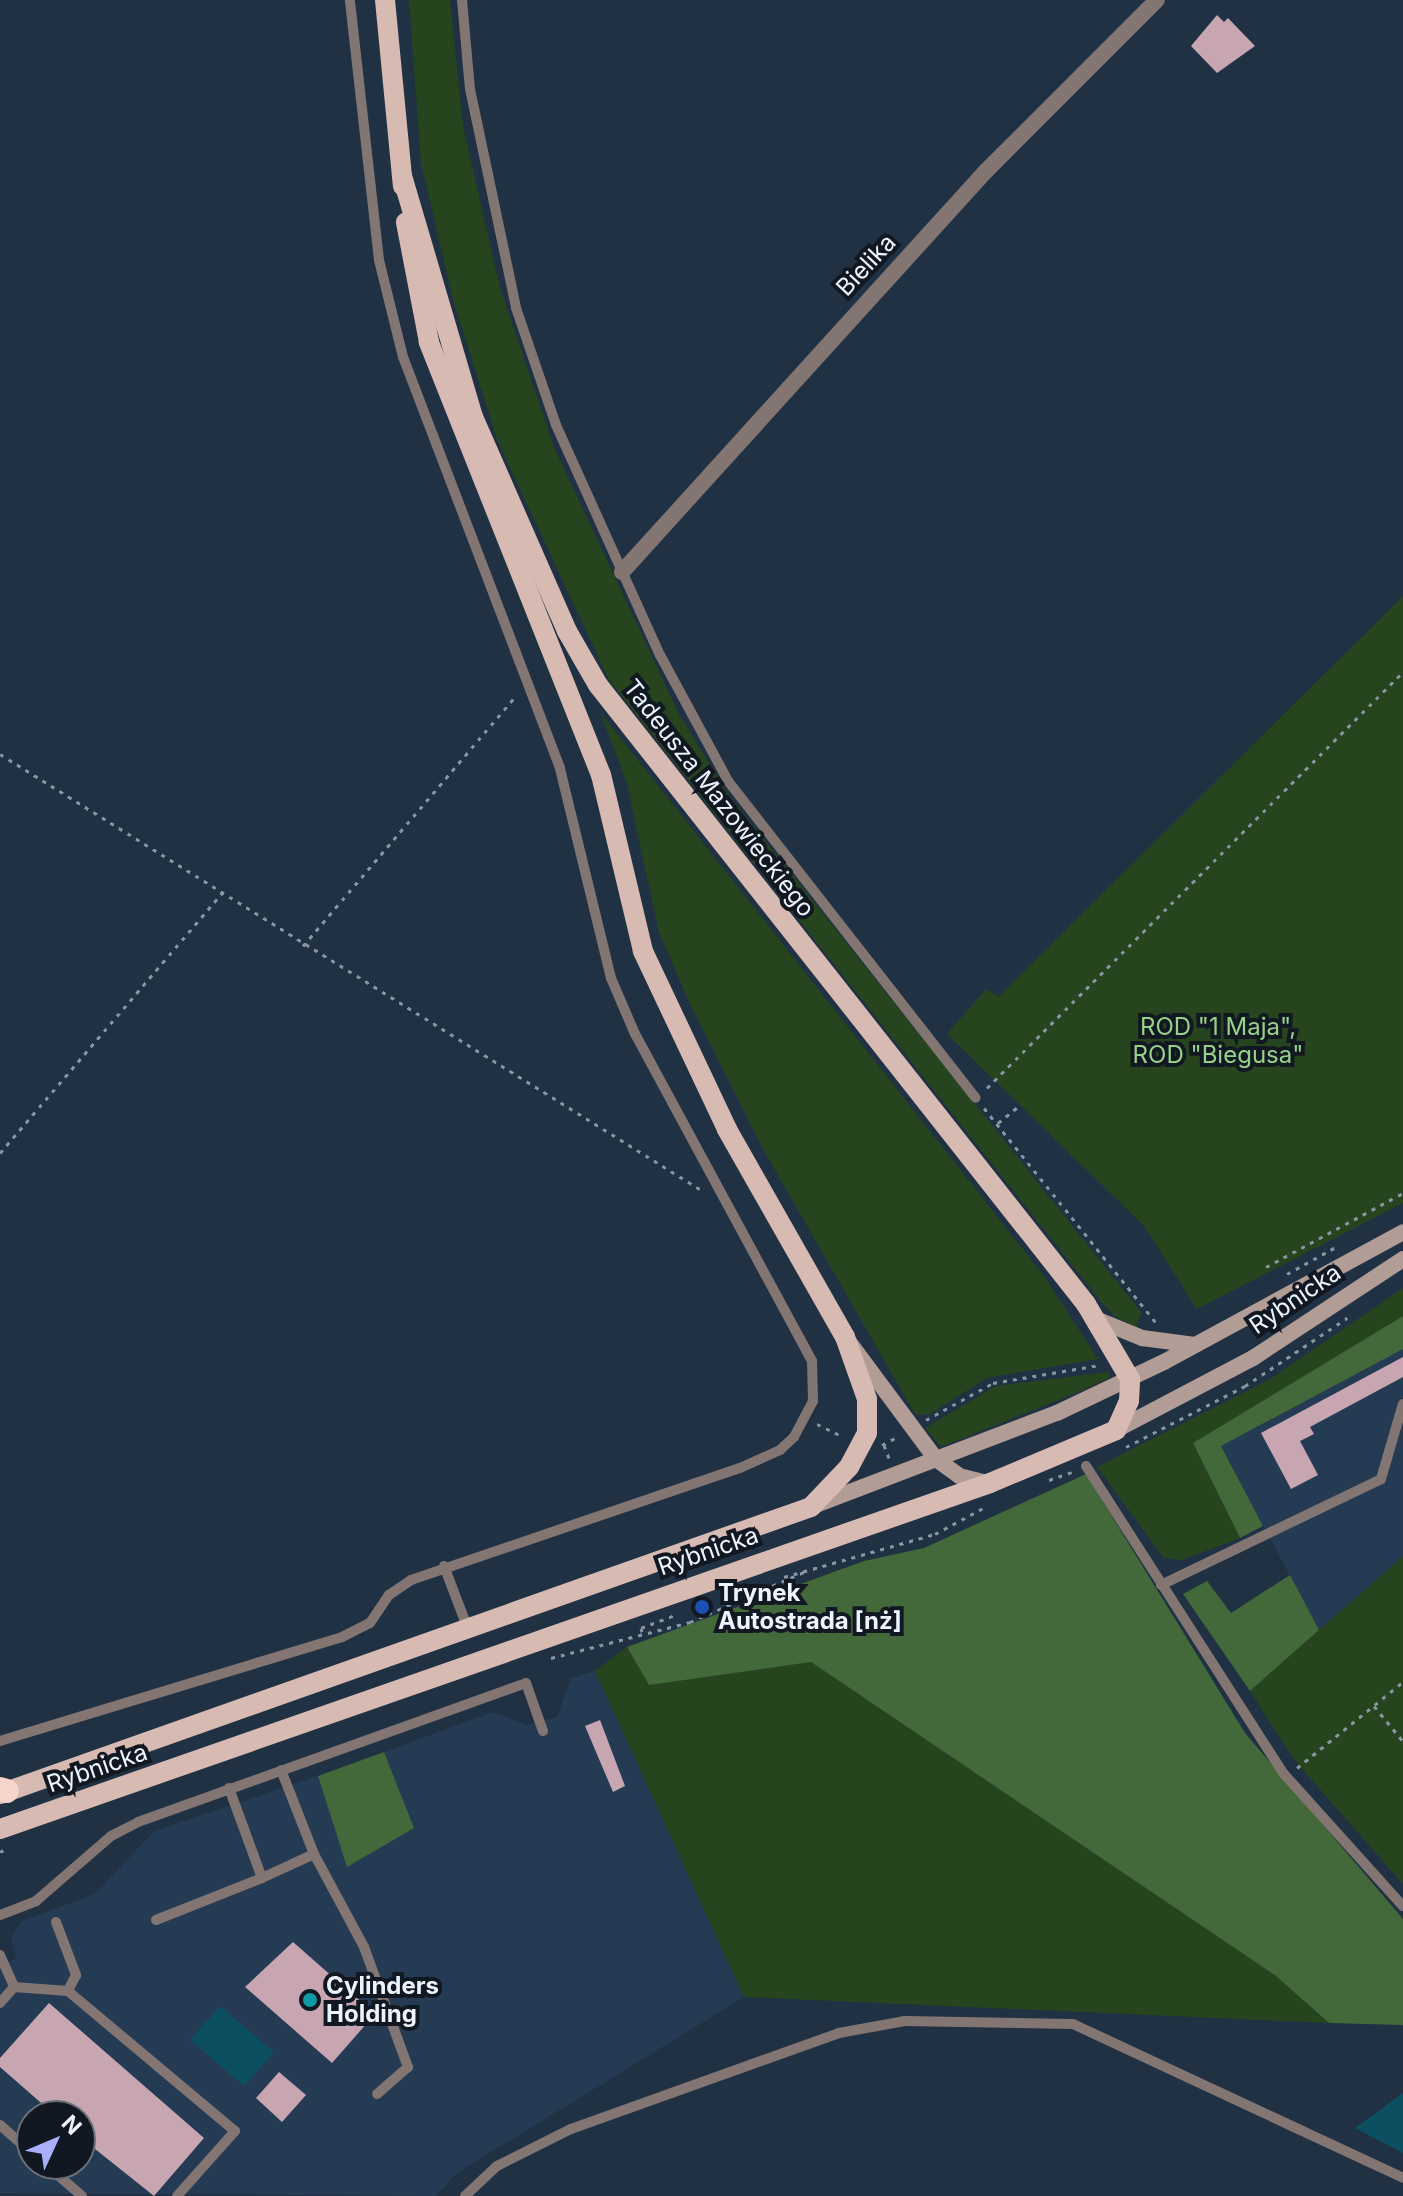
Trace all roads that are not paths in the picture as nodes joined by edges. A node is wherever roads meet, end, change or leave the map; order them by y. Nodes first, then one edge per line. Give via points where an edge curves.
1 (350, 0) edge
2 (385, 0) edge
3 (462, 0) edge
4 (1157, 0) edge
5 (402, 175) junction
6 (622, 572) junction
7 (976, 1098) road end
8 (1403, 1232) edge
9 (1403, 1259) edge
10 (1098, 1320) junction
11 (845, 1337) junction
12 (1195, 1345) junction
13 (1130, 1379) junction
14 (1403, 1404) edge
15 (1116, 1430) junction
16 (936, 1459) junction
17 (1086, 1466) dead end
18 (990, 1483) junction
19 (811, 1507) junction
20 (444, 1566) junction
21 (1161, 1585) junction
22 (468, 1629) junction
23 (543, 1731) dead end
24 (0, 1741) edge
25 (281, 1770) junction
26 (229, 1788) junction
27 (2, 1792) edge
28 (0, 1829) edge
29 (314, 1854) junction
30 (262, 1878) junction
31 (1403, 1906) edge
32 (0, 1915) edge
33 (156, 1920) dead end
34 (56, 1922) dead end
35 (0, 1955) edge
36 (14, 1987) junction
37 (68, 1991) junction
38 (0, 2003) edge
39 (377, 2094) dead end
40 (0, 2125) edge
41 (16, 2139) edge
42 (1403, 2178) edge
43 (64, 2180) edge
44 (82, 2196) edge
45 (177, 2196) edge
46 (465, 2196) edge

1 - 20 lane via 376,244 403,357 560,768 611,978 812,1361 816,1380 807,1419 780,1450
2 - 5 main road, Tadeusza Mazowieckiego
3 - 6 lane via 470,89 516,308 556,425
4 - 6 street, Bielika via 985,172
5 - 10 main road, Tadeusza Mazowieckiego via 473,417 567,631 598,685
5 - 11 main road, Tadeusza Mazowieckiego via 410,257 429,342 601,775 643,951 727,1129
6 - 7 lane via 687,710 728,781
8 - 12 main road, Rybnicka
9 - 15 main road, Rybnicka via 1253,1358
10 - 12 main road via 1142,1338
10 - 13 main road, Tadeusza Mazowieckiego
11 - 16 main road, Tadeusza Mazowieckiego via 889,1389
11 - 19 main road via 867,1399 867,1433 849,1467
12 - 13 main road, Rybnicka
13 - 15 main road via 1129,1401
13 - 16 main road, Rybnicka
14 - 21 lane via 1381,1479
15 - 18 main road, Rybnicka
16 - 18 main road via 967,1479
16 - 19 main road, Rybnicka
17 - 21 lane
18 - 28 main road, Rybnicka
19 - 22 main road, Rybnicka
20 - 22 lane
20 - 24 lane via 389,1595 370,1623 342,1637
21 - 31 lane via 1288,1777
22 - 27 main road, Rybnicka
23 - 25 lane via 526,1683
25 - 26 lane
25 - 29 lane
26 - 30 lane
26 - 32 lane via 111,1836 47,1893
29 - 30 lane
29 - 39 lane via 364,1947 408,2067
30 - 33 lane
34 - 37 lane via 76,1975
35 - 36 lane
36 - 37 lane
36 - 38 lane
37 - 45 lane via 235,2131
40 - 41 lane
42 - 46 lane via 1073,2024 905,2021 839,2033 571,2129 497,2166
43 - 44 lane

